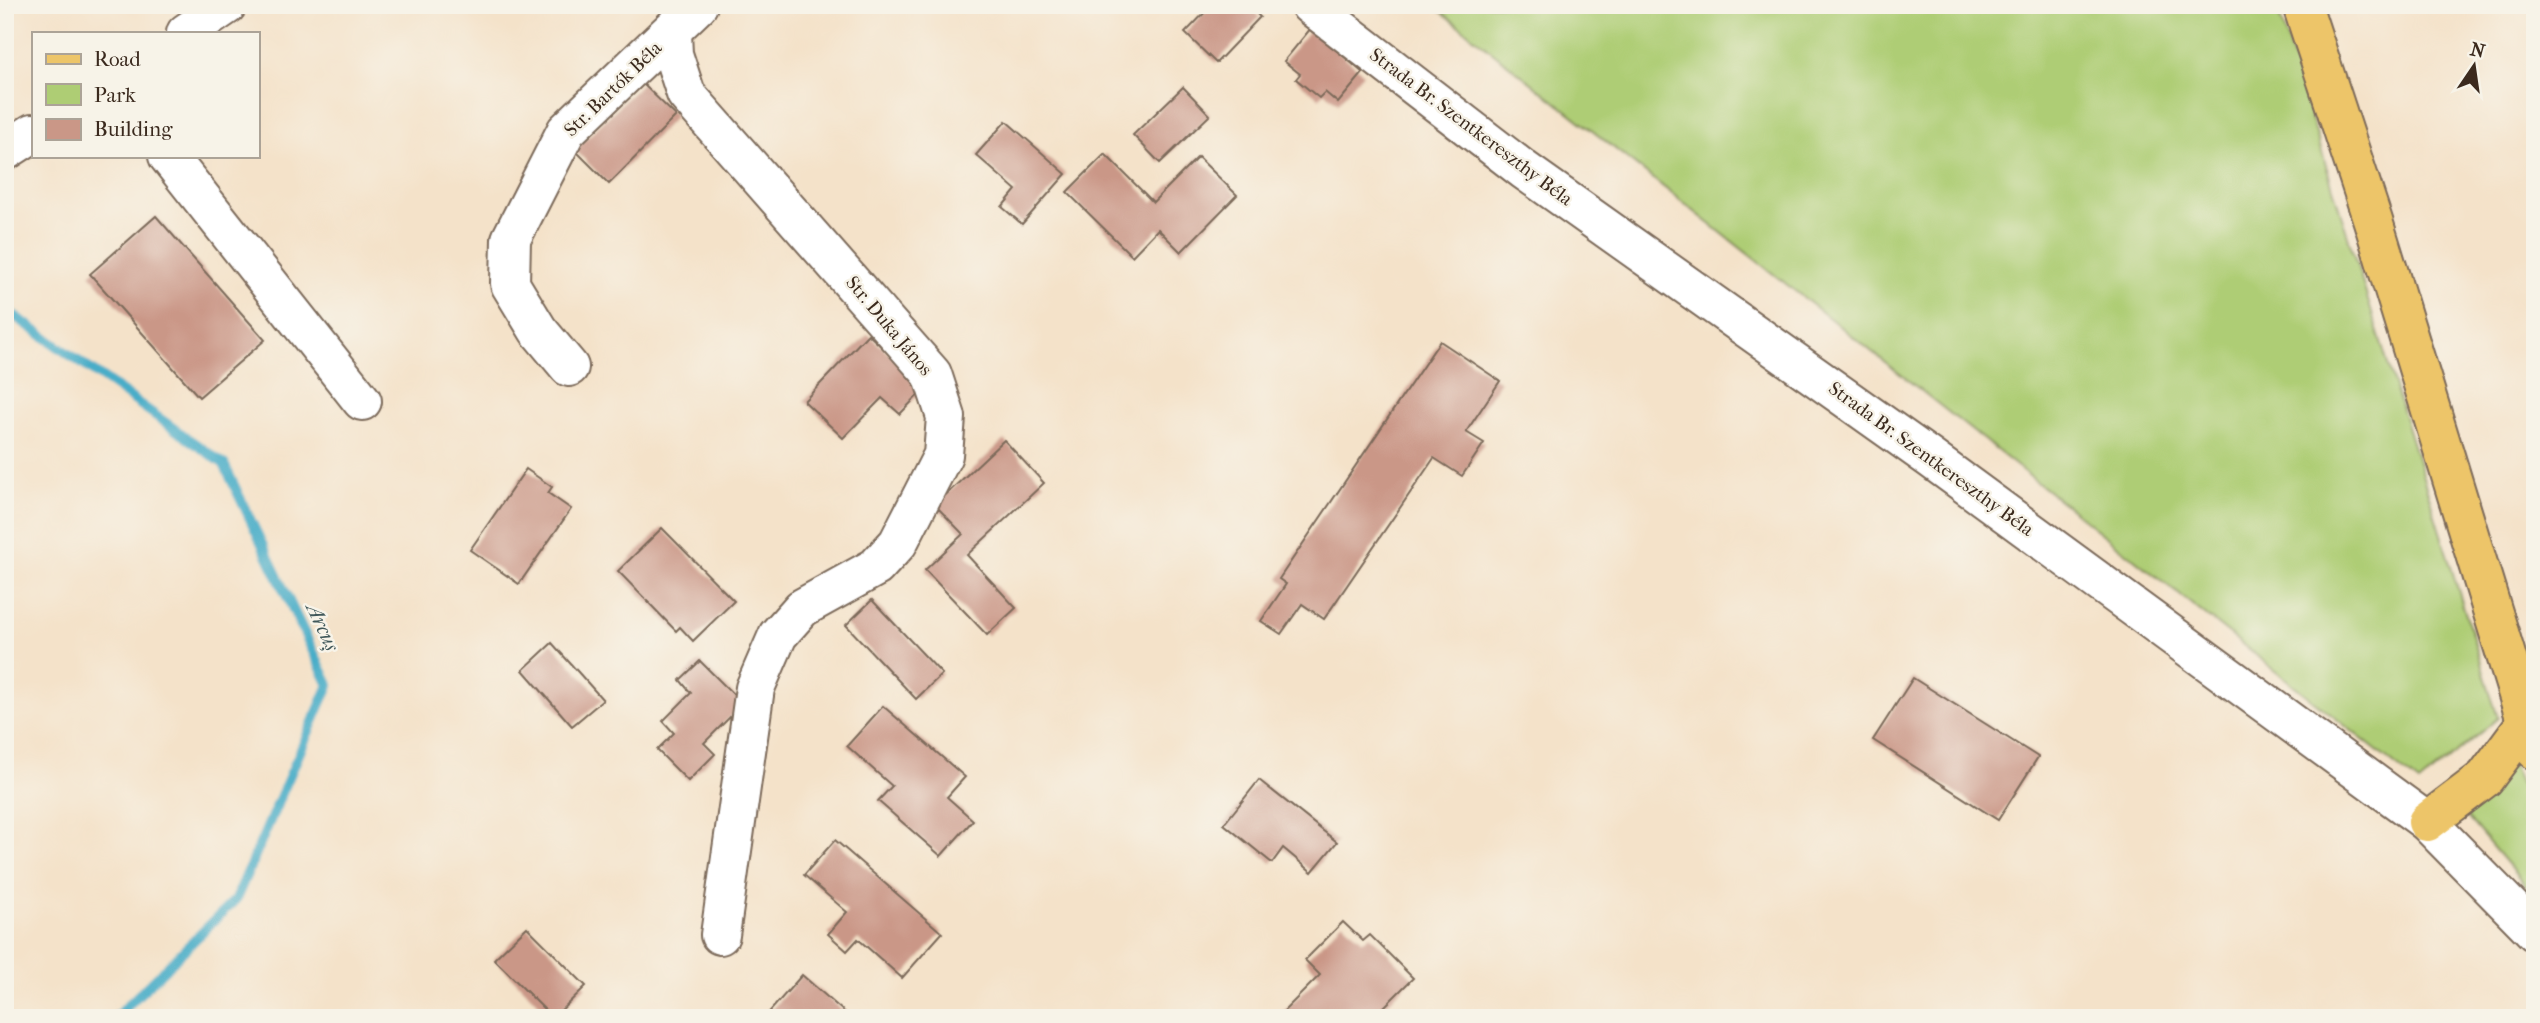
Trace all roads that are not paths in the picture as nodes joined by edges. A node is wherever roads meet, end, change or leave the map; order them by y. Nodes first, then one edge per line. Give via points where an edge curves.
1 (227, 5) edge
2 (698, 5) edge
3 (1310, 5) edge
4 (2302, 5) edge
5 (187, 32) edge
6 (671, 33) junction
7 (32, 134) edge
8 (5, 151) edge
9 (170, 158) edge
10 (569, 367) dead end
11 (362, 401) dead end
12 (2531, 725) edge
13 (2427, 822) junction
14 (2535, 932) edge
15 (720, 935) dead end

1 - 5 street
2 - 6 street, Str. Bartók Béla
3 - 13 street, Strada Br. Szentkereszthy Béla via 1524,170 1941,466
4 - 12 main road
6 - 10 street, Str. Bartók Béla via 566,131 511,239 510,284 538,330
6 - 15 street, Str. Duka János via 686,94 932,374 946,417 943,455 898,543 876,567 802,608 778,635 755,688
7 - 8 street
9 - 11 street
12 - 13 main road via 2485,778
13 - 14 street, Strada Br. Szentkereszthy Béla

